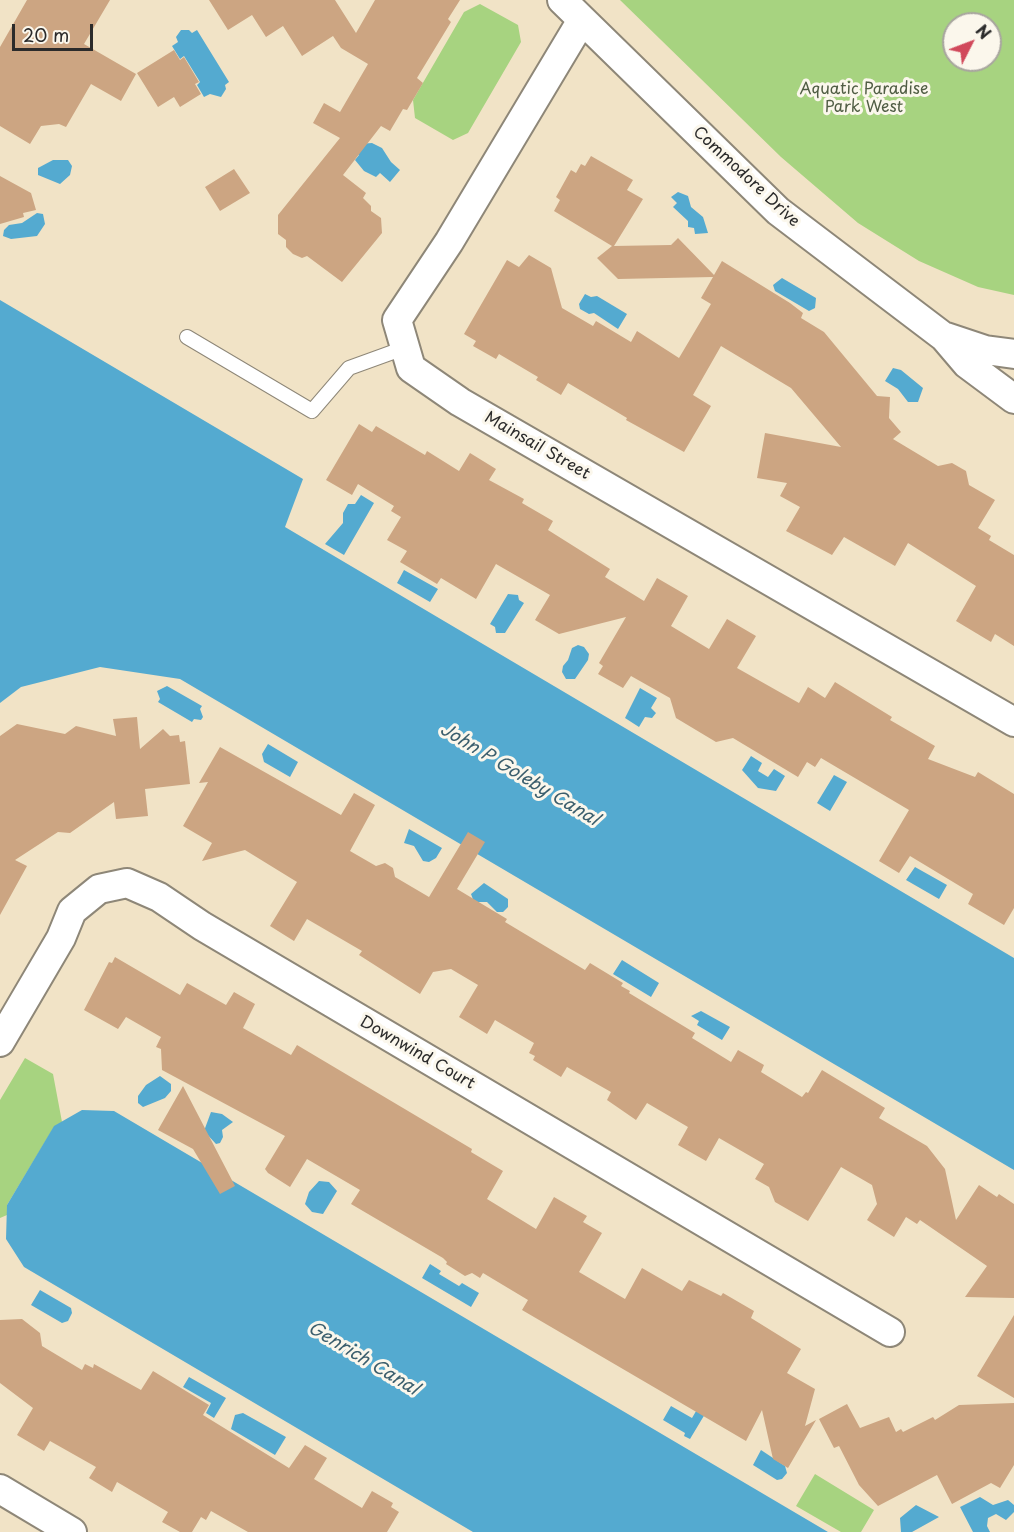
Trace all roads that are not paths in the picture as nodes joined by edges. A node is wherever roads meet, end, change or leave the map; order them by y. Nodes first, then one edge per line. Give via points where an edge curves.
1 (562, 0) edge
2 (582, 20) junction
3 (944, 337) junction
4 (187, 338) dead end
5 (407, 347) junction
6 (1014, 354) edge
7 (1014, 399) edge
8 (1014, 722) edge
9 (0, 1042) edge
10 (890, 1332) dead end
11 (0, 1490) edge
12 (72, 1532) edge

1 - 2 street, Commodore Drive
2 - 3 street, Commodore Drive via 778,211
2 - 5 street, Mainsail Street via 397,320
3 - 6 street, Commodore Drive
3 - 7 street, Commodore Drive via 967,364
4 - 5 lane via 312,411 349,368
5 - 8 street, Mainsail Street via 411,368 460,402
9 - 10 street, Downwind Court via 72,911 99,889 127,883 159,897
11 - 12 street

